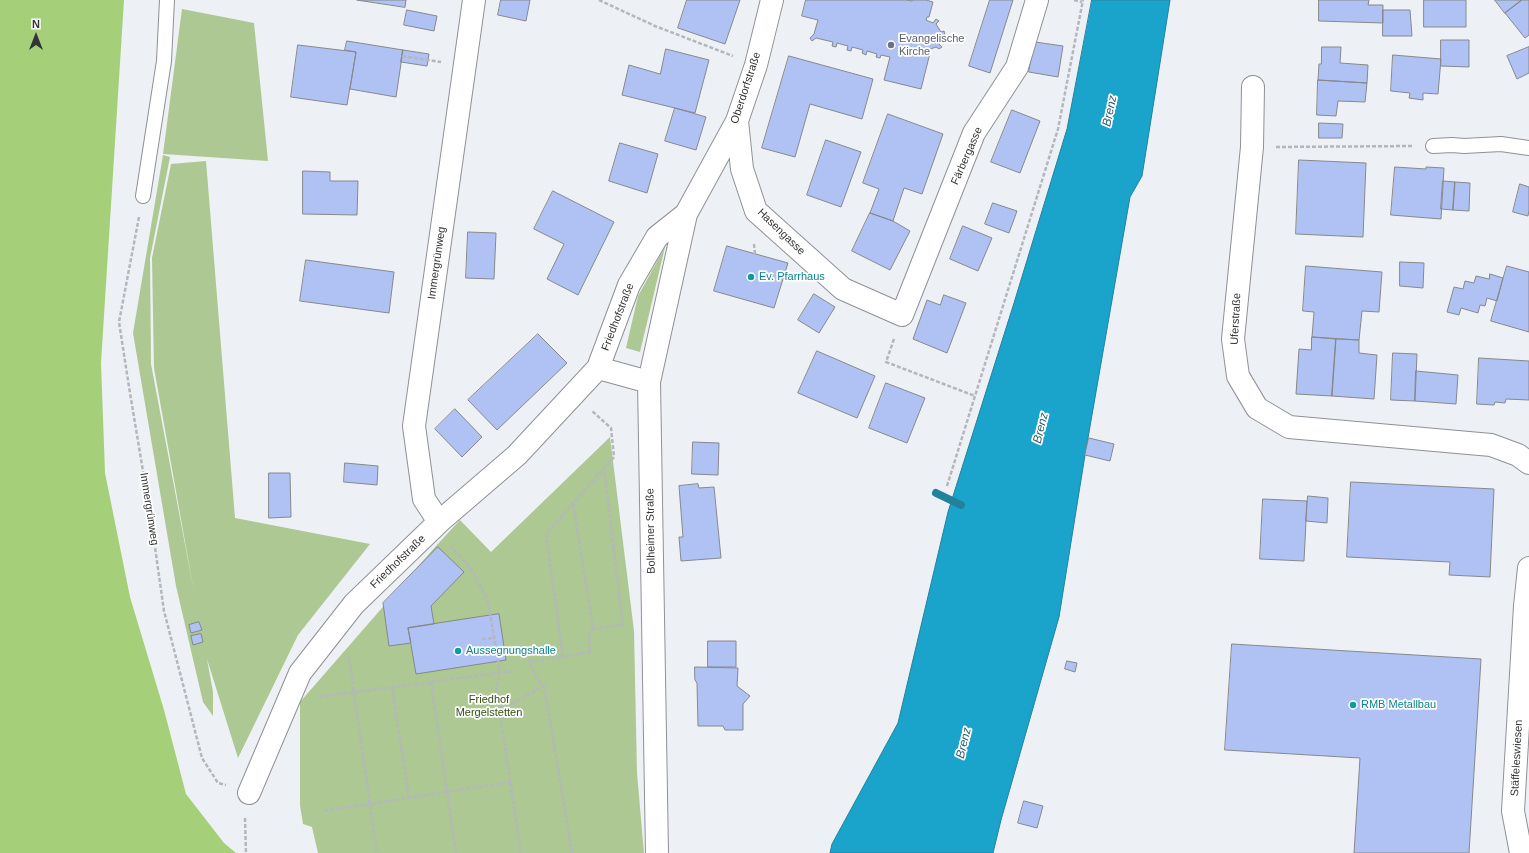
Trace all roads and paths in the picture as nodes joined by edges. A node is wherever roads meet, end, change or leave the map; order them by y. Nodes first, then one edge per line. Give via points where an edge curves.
1 (167, 0) edge
2 (474, 0) edge
3 (599, 0) edge
4 (772, 0) edge
5 (1037, 0) edge
6 (1074, 0) edge
7 (1082, 1) edge
8 (723, 52) dead end
9 (402, 56) dead end
10 (465, 66) junction
11 (1253, 87) dead end
12 (737, 121) junction
13 (1433, 146) joint
14 (1252, 147) junction
15 (1529, 148) edge
16 (143, 196) joint
17 (686, 214) junction
18 (902, 316) junction
19 (598, 368) junction
20 (648, 382) junction
21 (574, 394) junction
22 (975, 396) junction
23 (1529, 463) edge
24 (604, 469) junction
25 (947, 486) dead end
26 (573, 502) junction
27 (436, 525) junction
28 (1529, 568) edge
29 (593, 629) junction
30 (495, 638) junction
31 (482, 640) dead end
32 (349, 657) dead end
33 (563, 657) junction
34 (513, 671) dead end
35 (500, 673) junction
36 (431, 682) junction
37 (544, 686) junction
38 (392, 688) junction
39 (353, 693) junction
40 (319, 697) dead end
41 (500, 710) junction
42 (511, 782) junction
43 (448, 792) junction
44 (249, 793) junction
45 (409, 798) junction
46 (370, 804) junction
47 (324, 811) dead end
48 (246, 853) edge
49 (377, 853) edge
50 (456, 853) edge
51 (521, 853) edge
52 (572, 853) edge
53 (657, 853) edge
54 (1521, 853) edge

1 - 16 lane via 164,60
2 - 10 street, Immergrünweg
3 - 8 path via 654,26
4 - 12 street, Oberdorfstraße via 756,66
5 - 18 street, Färbergasse via 1017,67 974,133
6 - 7 path
7 - 22 path via 1058,129
9 - 10 path
10 - 27 street, Immergrünweg via 414,426 424,499
11 - 14 street, Uferstraße
12 - 17 street, Oberdorfstraße
12 - 18 street, Hasengasse via 742,169 756,211 843,289
13 - 14 path
13 - 15 lane via 1501,144
14 - 23 street, Uferstraße via 1233,339 1238,376 1257,408 1289,427 1491,445 1518,455
16 - 44 path, Immergrünweg via 119,322 164,611 202,758 218,782
17 - 19 street, Friedhofstraße via 657,237 629,285
17 - 20 street, Bolheimer Straße
18 - 22 path via 886,362
19 - 20 street
19 - 21 street, Friedhofstraße
20 - 53 street, Bolheimer Straße
21 - 24 path via 611,428 614,457
21 - 27 street, Friedhofstraße via 517,455
22 - 25 path
24 - 26 path
24 - 29 path via 623,625
26 - 29 path
26 - 33 path via 546,534
27 - 30 path via 479,581 488,601
27 - 44 street, Friedhofstraße via 354,604 300,673
28 - 54 street, Stäffeleswiesen via 1514,811
29 - 33 path via 589,634 590,652
30 - 31 path
30 - 35 path
32 - 39 path
33 - 37 path via 529,661 535,676
34 - 35 path
35 - 36 path
35 - 41 path via 496,688
36 - 38 path
36 - 43 path
37 - 41 path
37 - 52 path
38 - 39 path
38 - 45 path
39 - 40 path
39 - 46 path
41 - 42 path
42 - 43 path
42 - 51 path
43 - 45 path
43 - 50 path
44 - 48 path via 245,810
45 - 46 path
46 - 47 path
46 - 49 path

